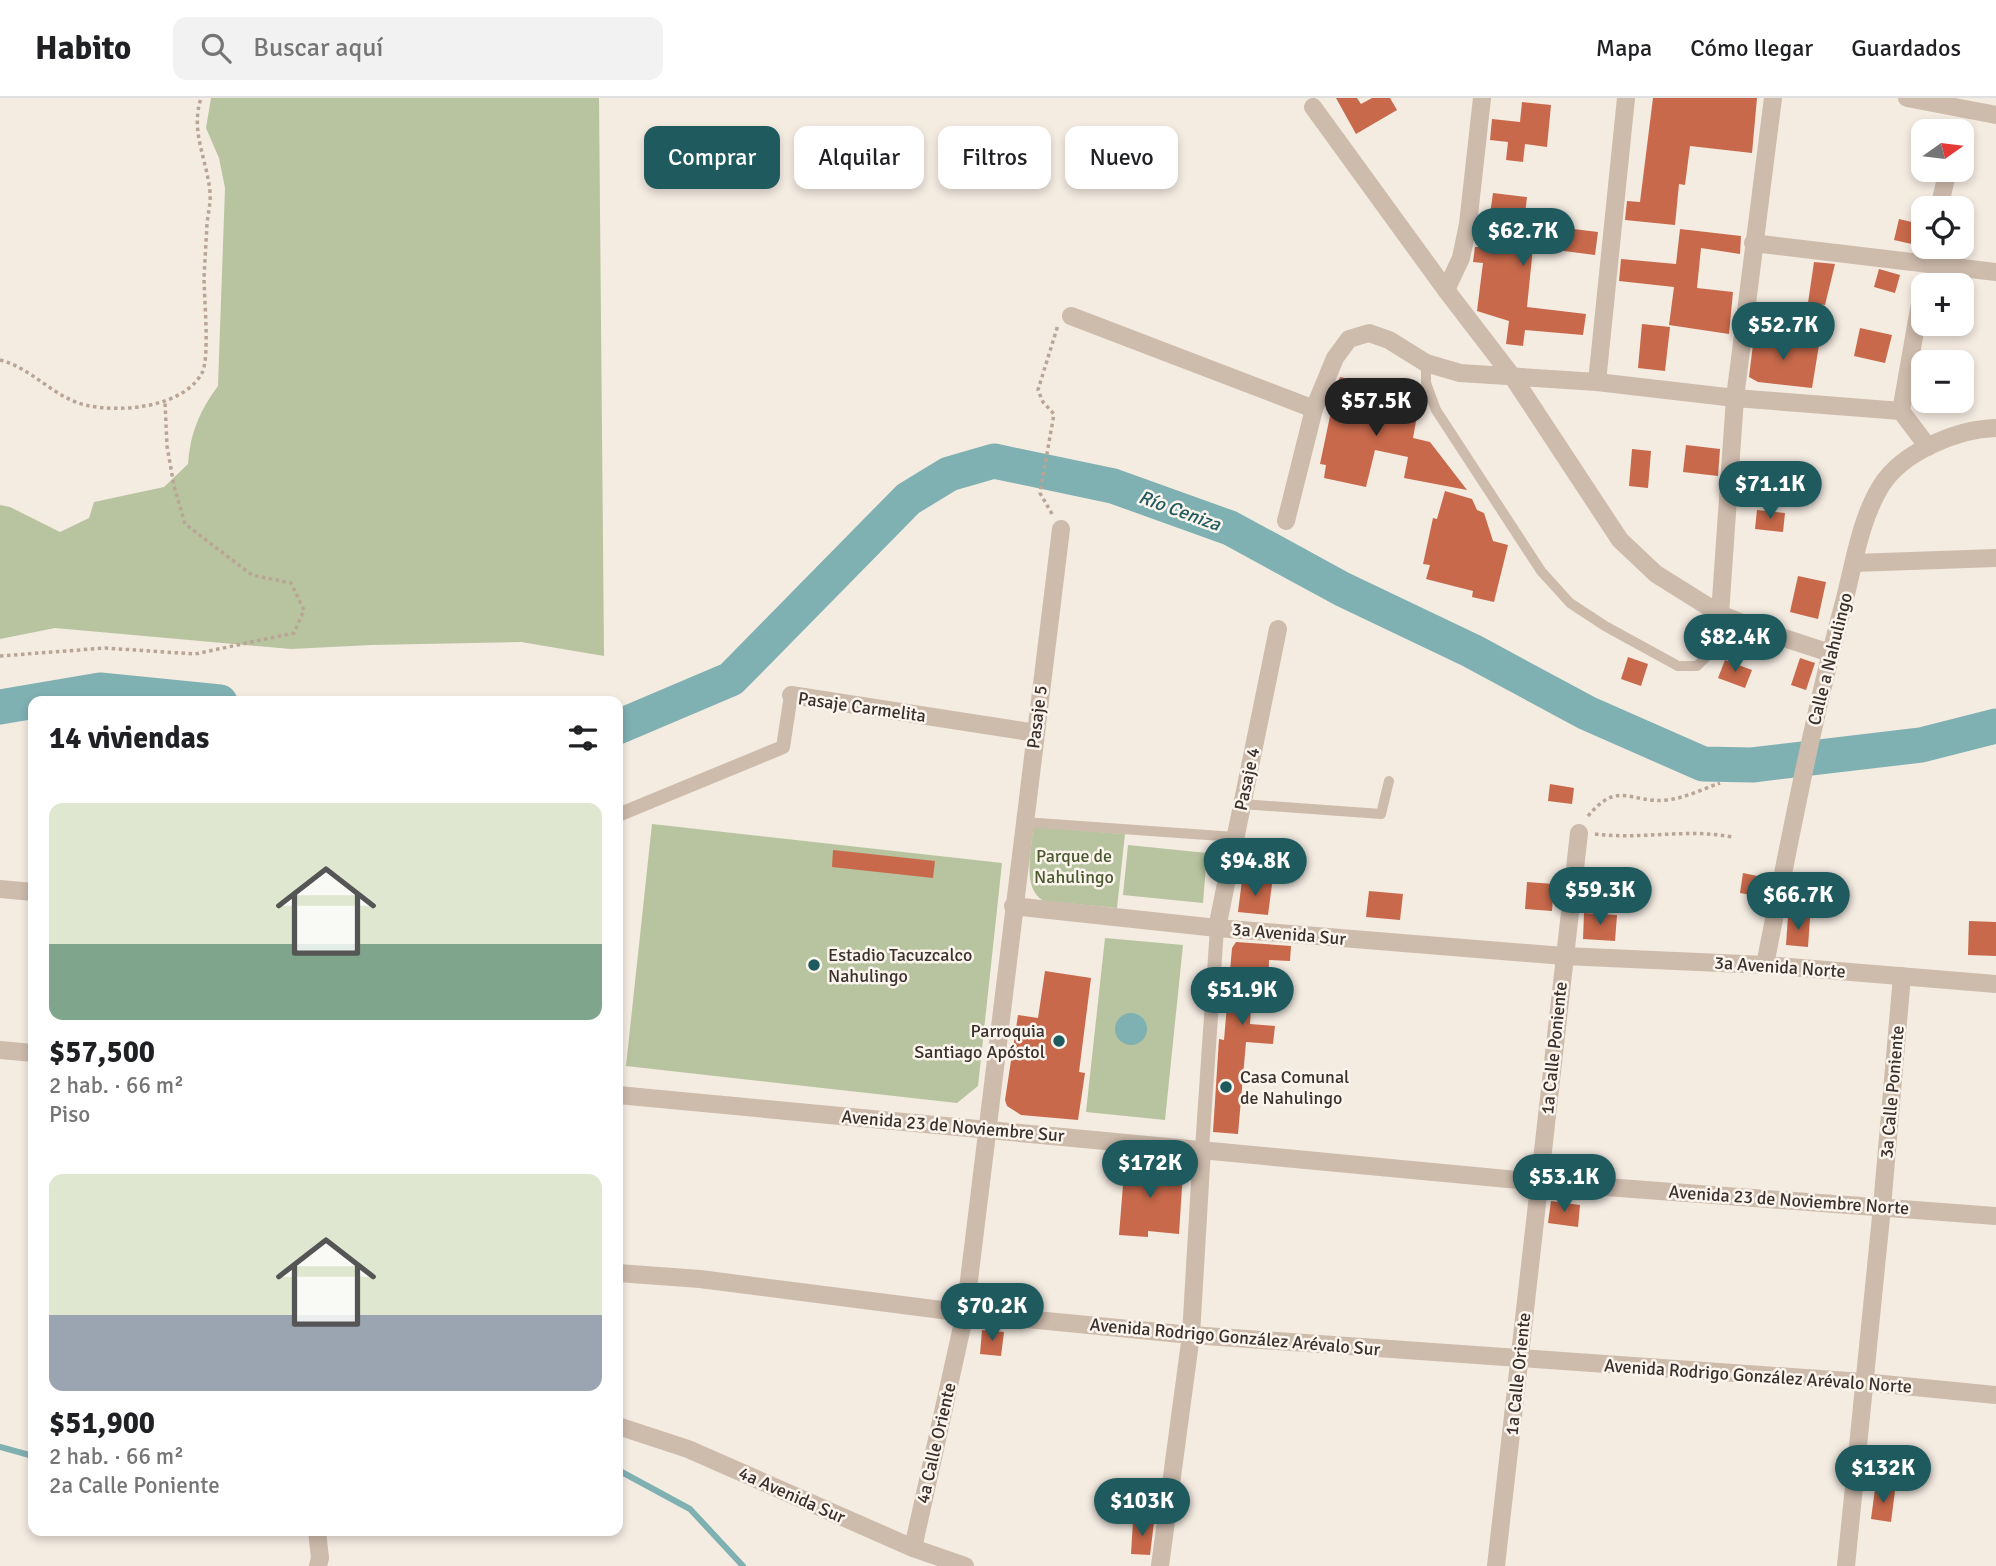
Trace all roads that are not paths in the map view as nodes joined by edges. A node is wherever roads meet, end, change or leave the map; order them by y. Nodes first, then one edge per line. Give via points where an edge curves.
1 (1482, 98) edge
2 (1626, 98) edge
3 (1773, 98) edge
4 (1907, 98) edge
5 (1313, 107) dead end
6 (1996, 115) edge
7 (1753, 243) junction
8 (1911, 254) edge
9 (1945, 259) edge
10 (1996, 272) edge
11 (1446, 290) junction
12 (1071, 316) road end
13 (1914, 336) edge
14 (1426, 363) junction
15 (1511, 376) junction
16 (1597, 382) junction
17 (1735, 398) junction
18 (1314, 410) junction
19 (1901, 411) junction
20 (1996, 428) edge
21 (1928, 447) junction
22 (1286, 522) dead end
23 (1061, 528) road end
24 (1996, 558) edge
25 (1854, 563) junction
26 (1720, 614) junction
27 (1278, 629) dead end
28 (1830, 653) junction
29 (791, 695) joint
30 (1036, 733) junction
31 (1389, 781) dead end
32 (1242, 804) junction
33 (623, 813) edge
34 (1024, 822) junction
35 (1578, 833) road end
36 (1235, 837) junction
37 (0, 889) edge
38 (28, 892) edge
39 (1013, 906) junction
40 (1217, 928) junction
41 (1564, 956) junction
42 (1765, 965) junction
43 (1902, 976) junction
44 (1996, 984) edge
45 (0, 1050) edge
46 (28, 1053) edge
47 (623, 1095) edge
48 (988, 1130) junction
49 (1202, 1149) junction
50 (1539, 1182) junction
51 (1882, 1207) junction
52 (1996, 1216) edge
53 (623, 1273) edge
54 (965, 1313) junction
55 (1191, 1335) junction
56 (1520, 1359) junction
57 (1863, 1382) junction
58 (1996, 1395) edge
59 (623, 1428) edge
60 (318, 1536) edge
61 (913, 1548) junction
62 (318, 1566) edge
63 (965, 1566) edge
64 (1160, 1566) edge
65 (1496, 1566) edge
66 (1846, 1566) edge

1 - 11 street via 1468,224 1461,258
2 - 16 street
3 - 7 street
4 - 6 street
5 - 11 street
7 - 8 street
7 - 17 street
9 - 10 street
11 - 15 street
12 - 18 street
13 - 19 street
14 - 15 street via 1460,373
14 - 18 street via 1369,333 1349,339 1335,358
14 - 26 lane via 1426,383 1436,410 1541,571 1570,603 1678,666 1697,666 1709,654
15 - 16 street
15 - 26 street via 1620,540 1656,574
16 - 17 street
17 - 19 street
17 - 26 street
18 - 22 street
19 - 21 street
20 - 21 street, Calle a Nahulingo via 1982,428
21 - 25 street, Calle a Nahulingo via 1882,485 1866,519
23 - 30 street, Pasaje 5
24 - 25 street
25 - 28 street, Calle a Nahulingo
26 - 28 street
27 - 32 street, Pasaje 4
28 - 42 street, Calle a Nahulingo
29 - 30 street, Pasaje Carmelita
29 - 33 street, Pasaje Carmelita via 783,747
30 - 34 street, Pasaje 5
31 - 32 lane via 1381,814
32 - 36 street, Pasaje 4
34 - 36 lane
34 - 39 street, Pasaje 5
35 - 41 street, 1a Calle Poniente
36 - 40 street, Pasaje 4
37 - 38 street
39 - 40 street, 3a Avenida Sur
39 - 48 street, Pasaje 5
40 - 41 street, 3a Avenida Sur
40 - 49 street
41 - 42 street, 3a Avenida Norte
41 - 50 street, 1a Calle Poniente
42 - 43 street, 3a Avenida Norte
43 - 44 street, 3a Avenida Norte
43 - 51 street, 3a Calle Poniente
45 - 46 street
47 - 48 street, Avenida 23 de Noviembre Sur
48 - 49 street, Avenida 23 de Noviembre Sur
48 - 54 street, 4a Calle Oriente
49 - 50 street, Avenida 23 de Noviembre Sur
49 - 55 street
50 - 51 street, Avenida 23 de Noviembre Norte
50 - 56 street, 1a Calle Oriente
51 - 52 street, Avenida 23 de Noviembre Norte
51 - 57 street, 3a Calle Poniente
53 - 54 street, Avenida Rodrigo González Arévalo Sur
54 - 55 street, Avenida Rodrigo González Arévalo Sur
54 - 61 street, 4a Calle Oriente
55 - 56 street, Avenida Rodrigo González Arévalo Sur
55 - 64 street
56 - 57 street, Avenida Rodrigo González Arévalo Norte
56 - 65 street, 1a Calle Oriente
57 - 58 street, Avenida Rodrigo González Arévalo Norte
57 - 66 street, 3a Calle Poniente
59 - 61 street, 4a Avenida Sur via 688,1449
60 - 62 street
61 - 63 street, 4a Avenida Sur

